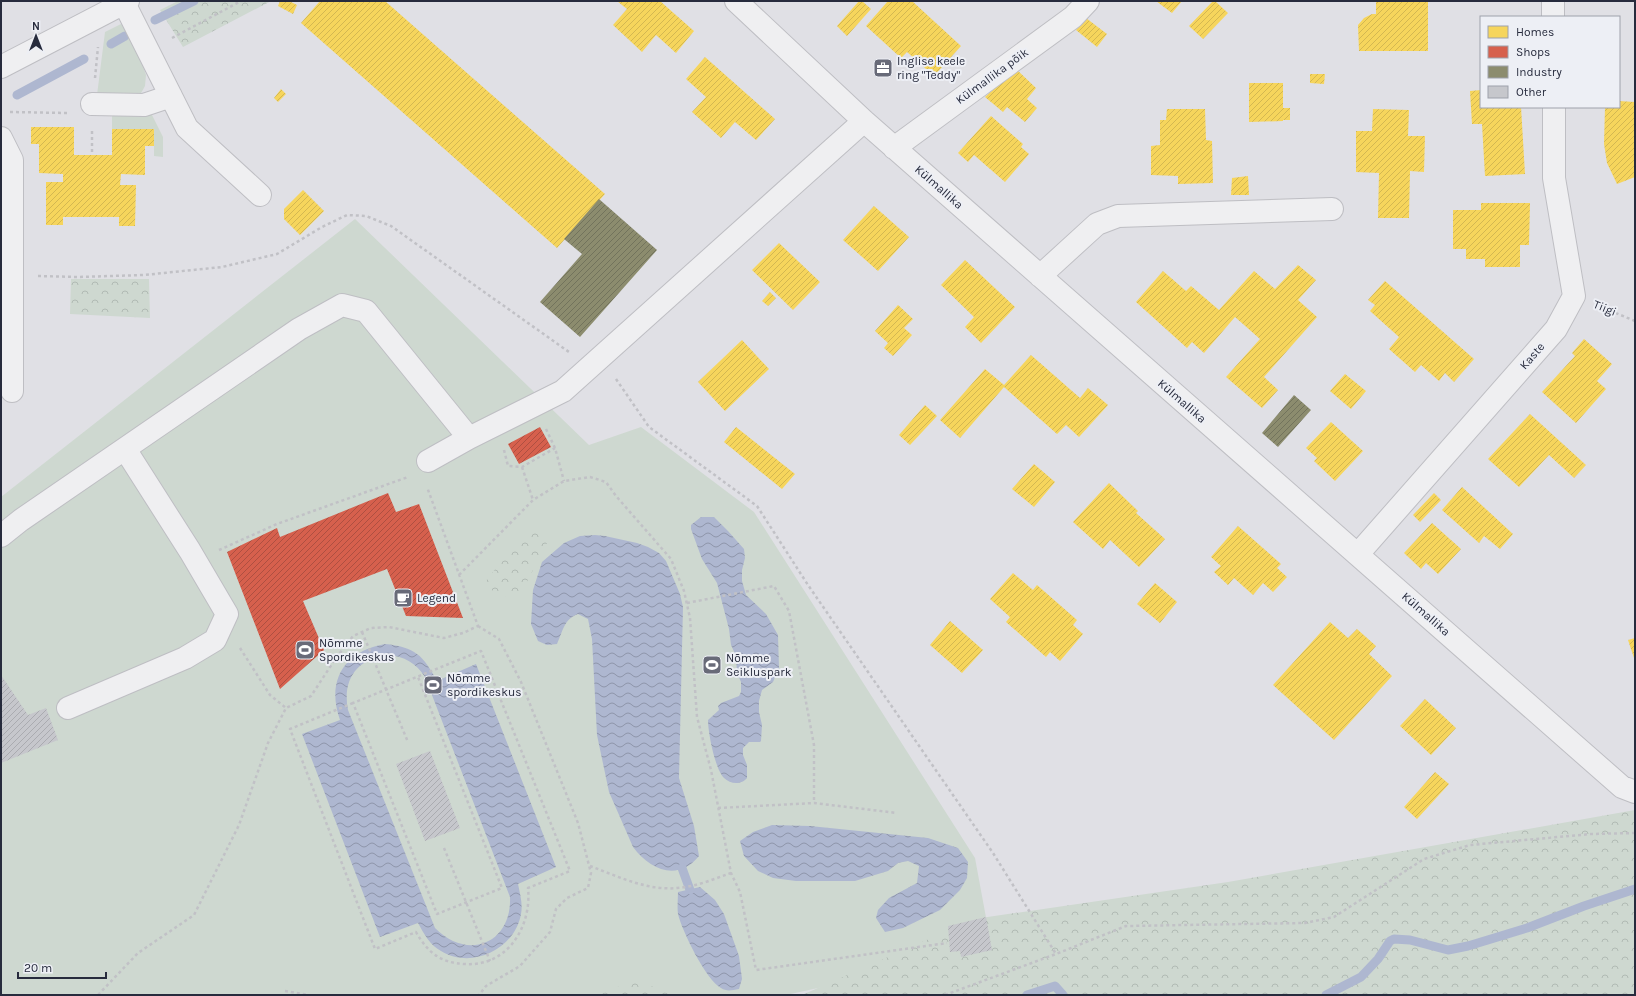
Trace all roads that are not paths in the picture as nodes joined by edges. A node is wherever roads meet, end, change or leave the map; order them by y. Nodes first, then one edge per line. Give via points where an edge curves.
1 (736, 1) edge
2 (1088, 1) edge
3 (1553, 1) edge
4 (126, 2) edge
5 (1553, 16) edge
6 (1, 67) edge
7 (171, 96) junction
8 (92, 108) road end
9 (1554, 108) edge
10 (864, 121) junction
11 (1, 138) edge
12 (894, 148) junction
13 (260, 195) dead end
14 (1332, 209) dead end
15 (1040, 276) junction
16 (8, 279) edge
17 (12, 391) dead end
18 (470, 438) junction
19 (125, 449) junction
20 (425, 466) road end
21 (1, 536) edge
22 (1358, 554) junction
23 (68, 708) dead end
24 (1635, 792) edge

1 - 10 street, Külmallika
2 - 12 street, Külmallika põik via 1074,17
3 - 5 street
4 - 6 street
4 - 7 street
7 - 8 street via 144,105
7 - 13 street via 187,128
9 - 22 street, Kaste via 1554,178 1574,296 1556,328
10 - 12 street, Külmallika
10 - 18 street via 563,391
11 - 16 street via 12,160
12 - 15 street, Külmallika
14 - 15 street via 1118,216 1096,224
15 - 22 street, Külmallika
16 - 17 street
18 - 19 street via 366,311 342,305 299,329
18 - 20 street
19 - 21 street
19 - 23 street via 227,614 215,640 185,658
22 - 24 street, Külmallika via 1622,787

